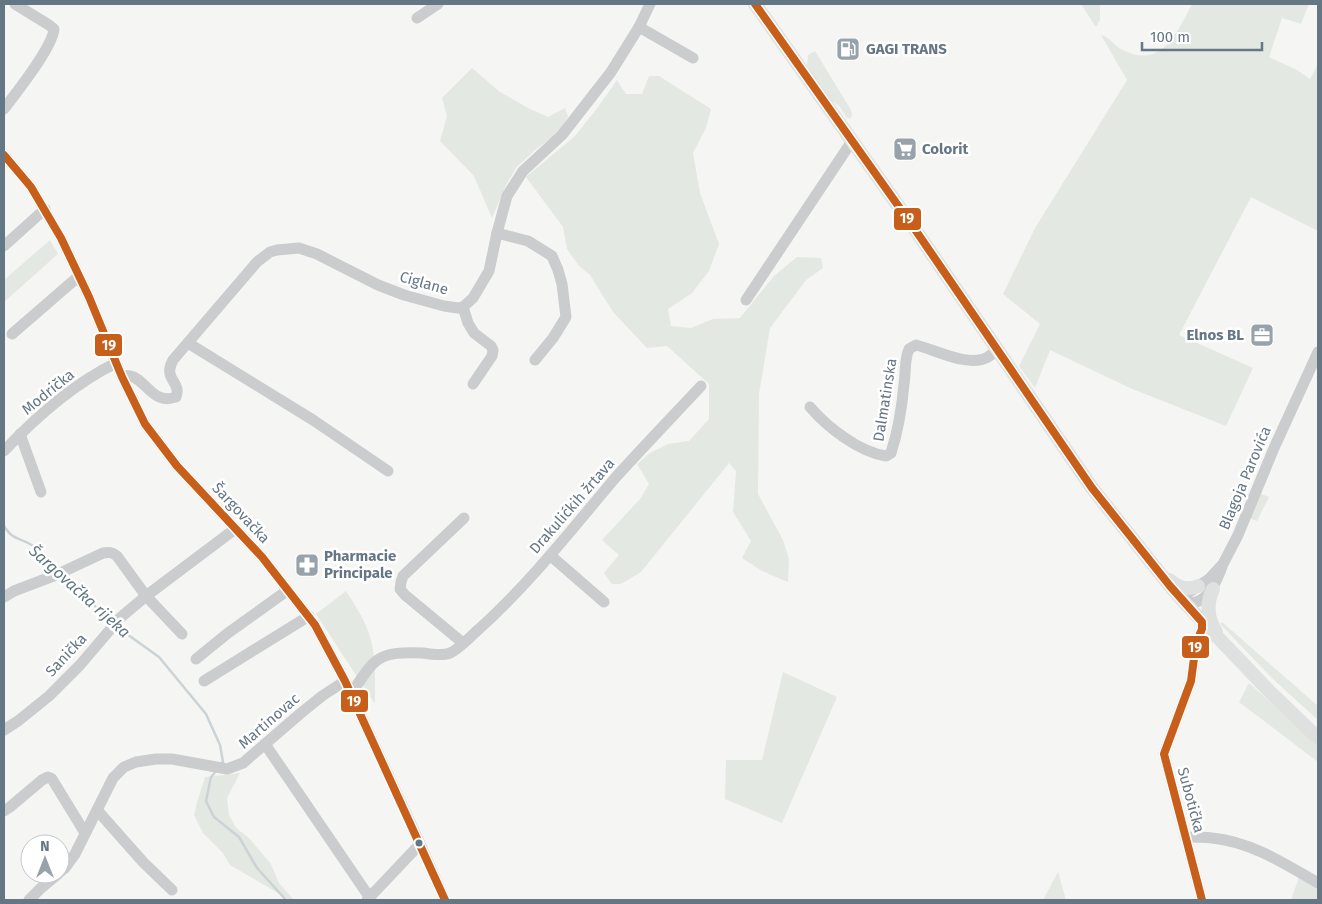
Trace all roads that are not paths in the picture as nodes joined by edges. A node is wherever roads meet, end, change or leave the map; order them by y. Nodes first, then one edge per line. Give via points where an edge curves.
1 (16, 4) edge
2 (438, 4) edge
3 (650, 4) edge
4 (755, 4) edge
5 (417, 18) dead end
6 (639, 27) junction
7 (693, 58) dead end
8 (4, 109) edge
9 (852, 141) junction
10 (4, 155) edge
11 (45, 209) junction
12 (497, 233) junction
13 (4, 246) edge
14 (79, 276) junction
15 (746, 300) dead end
16 (463, 307) junction
17 (12, 334) dead end
18 (188, 343) junction
19 (997, 349) junction
20 (1318, 352) edge
21 (534, 360) dead end
22 (116, 363) junction
23 (1307, 375) junction
24 (122, 377) junction
25 (1318, 379) edge
26 (473, 384) dead end
27 (701, 386) dead end
28 (810, 407) dead end
29 (20, 434) junction
30 (4, 451) edge
31 (388, 471) dead end
32 (41, 492) dead end
33 (464, 518) dead end
34 (235, 529) junction
35 (551, 556) junction
36 (1224, 564) junction
37 (1156, 568) junction
38 (1198, 586) junction
39 (1213, 589) junction
40 (288, 590) junction
41 (146, 596) junction
42 (4, 597) edge
43 (604, 602) dead end
44 (1184, 602) junction
45 (309, 616) junction
46 (1202, 622) junction
47 (182, 634) dead end
48 (463, 643) junction
49 (1226, 647) junction
50 (196, 659) dead end
51 (204, 681) dead end
52 (345, 681) junction
53 (351, 694) junction
54 (4, 730) edge
55 (1318, 738) edge
56 (265, 744) junction
57 (97, 810) junction
58 (4, 811) edge
59 (85, 833) junction
60 (1185, 836) junction
61 (420, 844) junction
62 (70, 861) edge
63 (1318, 883) edge
64 (46, 884) edge
65 (172, 890) dead end
66 (369, 899) edge
67 (29, 900) edge
68 (445, 900) edge
69 (1202, 900) edge

1 - 8 street via 49,25 54,34 28,78
2 - 5 street
3 - 6 street, Ciglane
4 - 9 main road
6 - 7 street
6 - 12 street, Ciglane via 612,72 584,108 562,135 523,171 507,196
9 - 15 street
9 - 19 main road
10 - 11 street, Šargovačka
11 - 13 street
11 - 14 street, Šargovačka
12 - 16 street, Ciglane via 489,271 473,298
12 - 21 street via 528,241 552,256 558,270 566,317
14 - 17 street
14 - 22 street, Šargovačka
16 - 18 street, Ciglane via 444,306 404,295 299,248 277,250 254,266
16 - 26 street via 474,333 493,350
18 - 24 street, Ciglane via 170,368 170,377 178,390 176,397 163,398 132,376
18 - 31 street via 314,420
19 - 28 street, Dalmatinska via 988,358 973,361 916,345 909,349 898,428 891,453 886,456 852,442 818,417
19 - 37 main road via 1092,488
20 - 23 street, Blagoja Parovića
22 - 24 street, Šargovačka
22 - 29 street, Modrička via 76,387
23 - 25 street
23 - 36 street, Blagoja Parovića
24 - 34 street, Šargovačka via 150,431 177,466
27 - 35 street, Drakulićkih žrtava via 615,479
29 - 30 street, Modrička
29 - 32 street
33 - 48 street via 403,576 400,589
34 - 40 street, Šargovačka
34 - 41 street, Sanička
35 - 43 street
35 - 48 street, Drakulićkih žrtava via 504,607
36 - 38 street, Blagoja Parovića
36 - 39 street
37 - 38 main road via 1178,586 1188,589
37 - 44 main road
38 - 44 street, Blagoja Parovića via 1185,595
39 - 44 street via 1198,602
39 - 49 main road via 1208,602 1209,614 1212,626
40 - 45 street, Šargovačka
40 - 50 street
41 - 42 street via 117,556 108,552
41 - 47 street
41 - 54 street, Sanička via 120,618 49,696
44 - 46 main road
45 - 51 street
45 - 52 street, Šargovačka
46 - 49 main road
46 - 60 street, Subotička via 1191,681 1164,754
48 - 53 street, Drakulićkih žrtava via 449,654 402,652 383,656 370,666
49 - 55 main road
52 - 53 street, Šargovačka
52 - 56 street, Martinovac via 301,712
53 - 61 street, Šargovačka
56 - 57 street, Martinovac via 243,763 227,769 172,759 136,762 124,767 113,778
56 - 66 street
57 - 59 street, Martinovac
57 - 65 street
58 - 59 street via 48,777
59 - 62 street, Martinovac
60 - 63 street via 1214,838 1257,850
60 - 69 street, Subotička
61 - 66 street
61 - 68 street, Šargovačka
64 - 67 street, Martinovac

